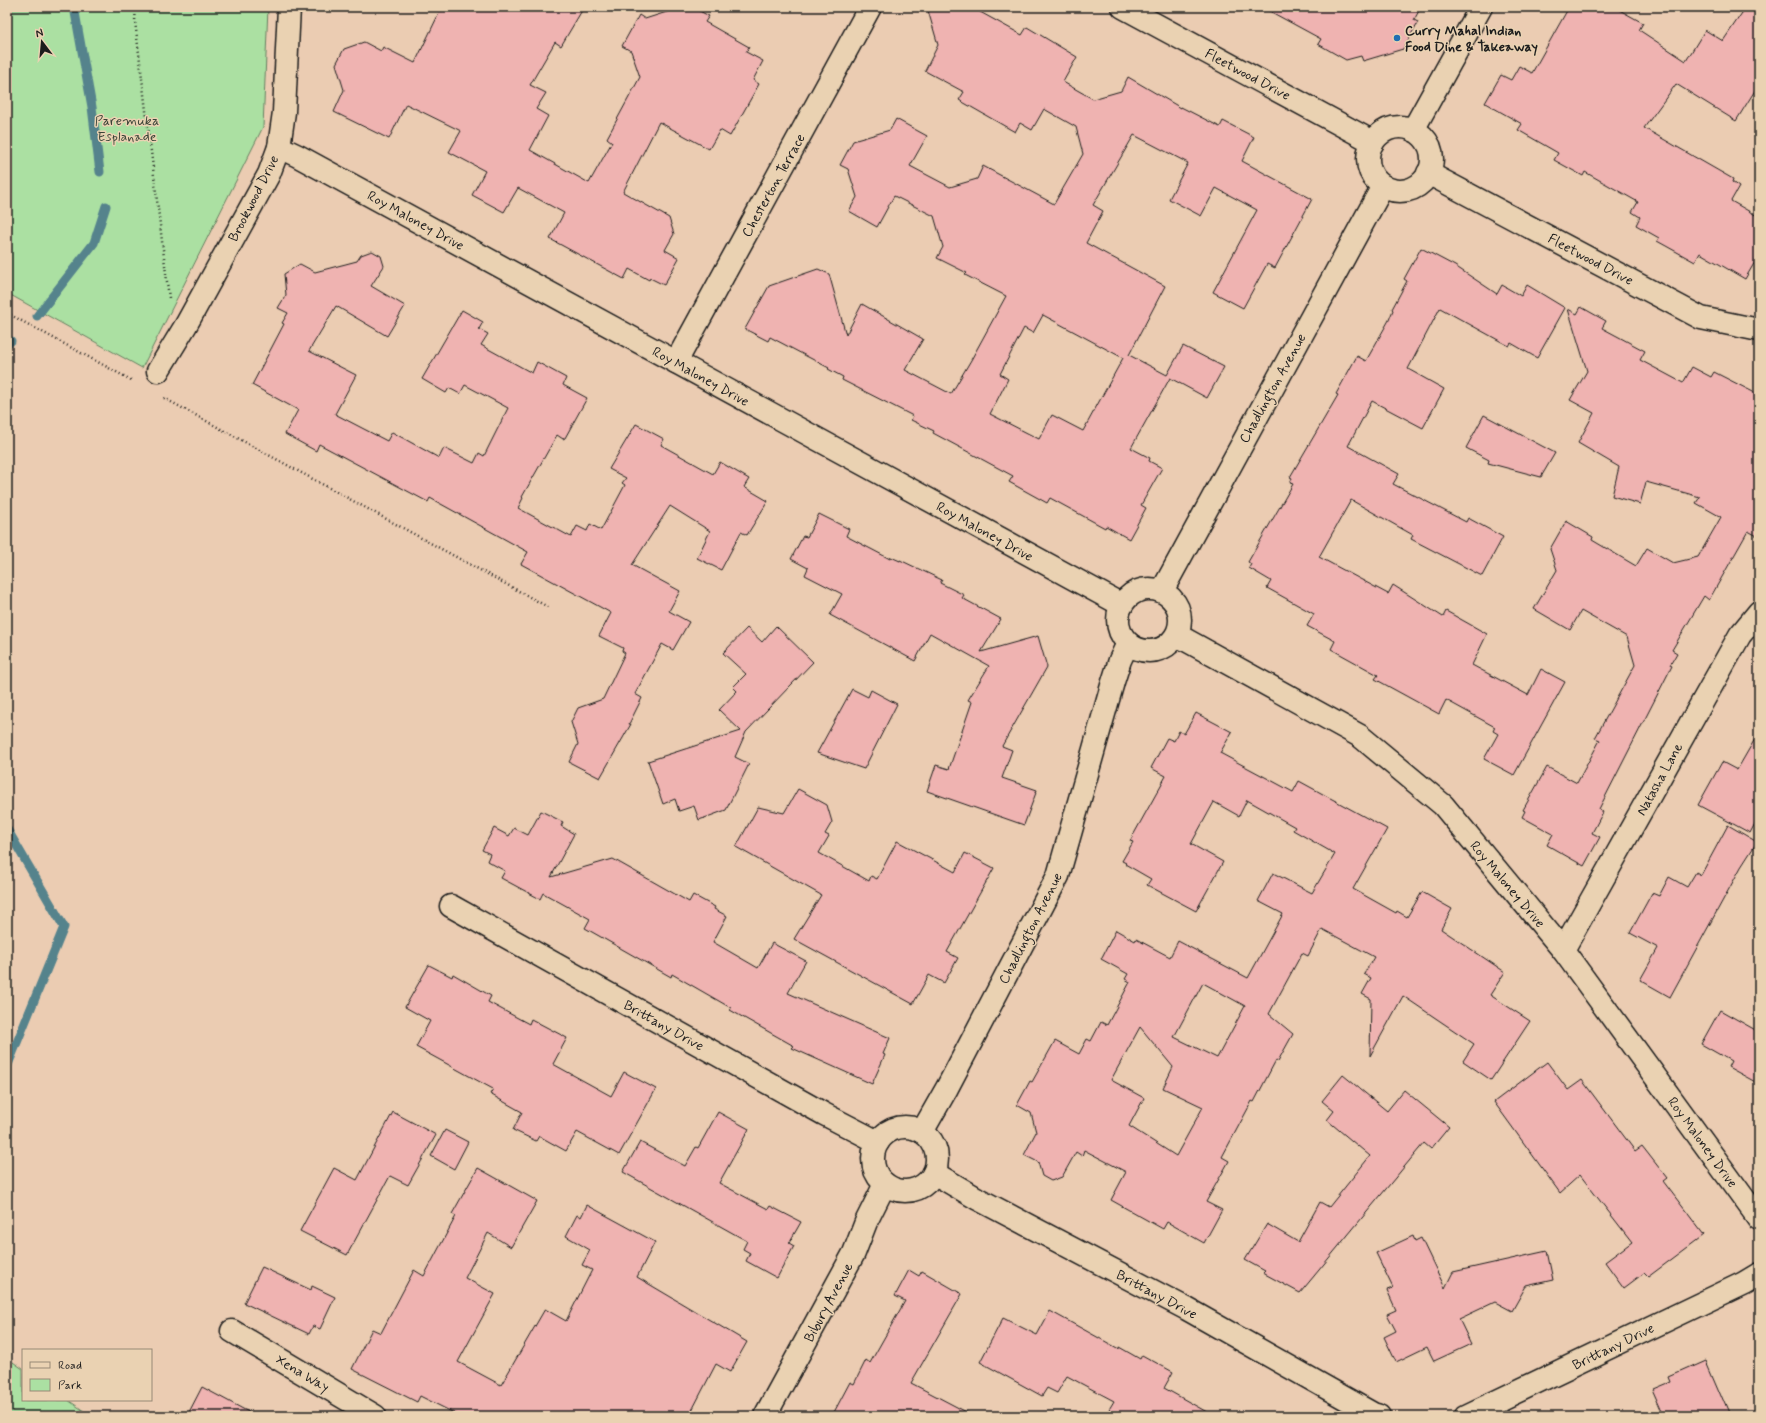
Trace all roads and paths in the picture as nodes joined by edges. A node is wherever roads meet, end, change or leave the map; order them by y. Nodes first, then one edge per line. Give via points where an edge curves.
1 (136, 7) edge
2 (289, 7) edge
3 (870, 7) edge
4 (1124, 7) edge
5 (1481, 7) edge
6 (1414, 130) junction
7 (1373, 142) junction
8 (279, 147) junction
9 (1428, 172) junction
10 (1383, 186) junction
11 (169, 299) dead end
12 (7, 312) edge
13 (1759, 330) edge
14 (676, 362) junction
15 (158, 371) dead end
16 (140, 385) dead end
17 (160, 396) dead end
18 (1162, 591) junction
19 (1122, 605) junction
20 (548, 607) dead end
21 (1759, 612) edge
22 (1178, 635) junction
23 (1128, 644) junction
24 (451, 906) dead end
25 (1563, 950) junction
26 (922, 1132) junction
27 (878, 1142) junction
28 (934, 1174) junction
29 (885, 1184) junction
30 (1759, 1219) edge
31 (1759, 1274) edge
32 (232, 1330) dead end
33 (375, 1416) edge
34 (765, 1416) edge
35 (1380, 1416) edge
36 (1466, 1416) edge

1 - 11 path via 135,21
2 - 8 street, Brookwood Drive via 284,112
3 - 14 street, Chesterton Terrace
4 - 7 street, Fleetwood Drive
5 - 6 street
6 - 7 street via 1405,127 1387,129
6 - 9 street via 1428,144 1432,163
7 - 10 street via 1369,151 1369,166 1375,179
8 - 14 street, Roy Maloney Drive
8 - 15 street, Brookwood Drive via 265,181
9 - 10 street via 1414,187 1393,190
9 - 13 street, Fleetwood Drive via 1701,318
10 - 18 street, Chadlington Avenue
12 - 16 path
14 - 19 street, Roy Maloney Drive
17 - 20 path
18 - 19 street via 1144,589 1131,595
18 - 22 street via 1171,597 1181,615
19 - 23 street via 1118,625 1121,635
21 - 25 street, Natasha Lane via 1740,635
22 - 23 street via 1164,649 1154,651 1136,649
22 - 25 street, Roy Maloney Drive via 1360,736 1443,805
23 - 26 street, Chadlington Avenue via 1113,682 1058,876
24 - 27 street, Brittany Drive
25 - 30 street, Roy Maloney Drive
26 - 27 street via 913,1128 893,1129 884,1134
26 - 28 street via 935,1146 937,1155
27 - 29 street via 872,1160 878,1178
28 - 29 street via 928,1181 912,1190 902,1191
28 - 35 street, Brittany Drive via 1187,1309
29 - 34 street, Bibury Avenue via 854,1253
31 - 36 street, Brittany Drive
32 - 33 street, Xena Way

